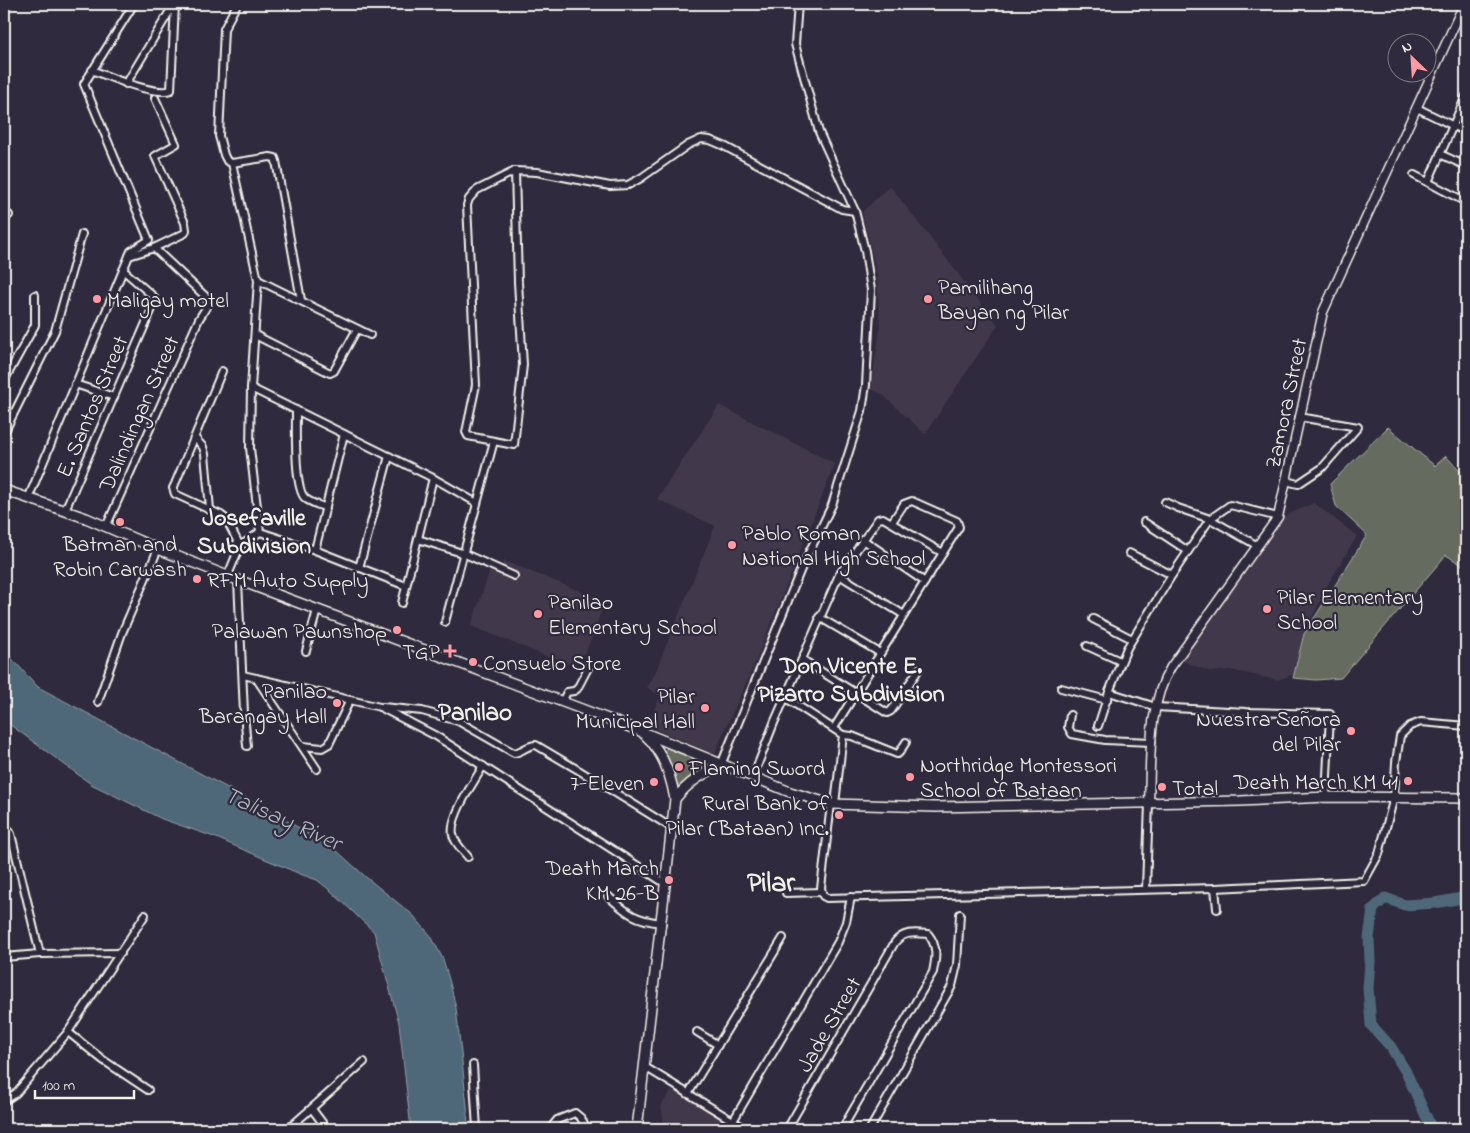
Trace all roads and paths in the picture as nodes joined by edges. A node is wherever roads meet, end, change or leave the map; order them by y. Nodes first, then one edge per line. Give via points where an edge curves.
1 (134, 4) edge
2 (175, 4) edge
3 (237, 4) edge
4 (798, 4) edge
5 (1464, 4) edge
6 (92, 70) junction
7 (126, 84) junction
8 (1466, 96) edge
9 (154, 98) dead end
10 (1417, 108) junction
11 (1453, 125) junction
12 (1466, 132) edge
13 (1440, 154) junction
14 (232, 163) junction
15 (1466, 166) edge
16 (515, 171) junction
17 (1414, 175) dead end
18 (1428, 182) junction
19 (1466, 202) edge
20 (855, 211) junction
21 (82, 234) dead end
22 (154, 248) junction
23 (129, 256) junction
24 (123, 270) junction
25 (258, 280) junction
26 (35, 295) dead end
27 (300, 300) junction
28 (357, 329) junction
29 (255, 335) junction
30 (370, 335) dead end
31 (222, 371) dead end
32 (4, 382) edge
33 (75, 384) junction
34 (251, 388) junction
35 (114, 397) junction
36 (296, 410) junction
37 (1299, 417) junction
38 (4, 434) edge
39 (344, 434) junction
40 (195, 438) junction
41 (494, 441) junction
42 (390, 456) junction
43 (432, 478) junction
44 (1286, 481) junction
45 (4, 490) edge
46 (28, 499) junction
47 (1165, 502) dead end
48 (477, 503) junction
49 (326, 508) junction
50 (210, 509) junction
51 (65, 510) junction
52 (1278, 516) junction
53 (1210, 519) junction
54 (892, 522) junction
55 (1144, 522) dead end
56 (106, 527) junction
57 (260, 532) junction
58 (418, 539) junction
59 (862, 539) junction
60 (240, 546) junction
61 (1258, 546) junction
62 (158, 549) junction
63 (316, 550) junction
64 (1188, 551) junction
65 (1129, 553) dead end
66 (464, 554) junction
67 (943, 554) junction
68 (359, 568) junction
69 (228, 575) junction
70 (839, 575) junction
71 (1172, 575) junction
72 (514, 576) dead end
73 (238, 580) junction
74 (925, 582) junction
75 (406, 586) junction
76 (402, 603) dead end
77 (317, 610) junction
78 (904, 615) junction
79 (819, 617) junction
80 (1093, 619) dead end
81 (445, 622) dead end
82 (1132, 639) junction
83 (1086, 646) dead end
84 (306, 652) dead end
85 (880, 654) junction
86 (802, 660) junction
87 (1120, 661) junction
88 (589, 666) dead end
89 (918, 669) dead end
90 (243, 676) junction
91 (256, 678) junction
92 (1061, 688) dead end
93 (1109, 692) junction
94 (855, 693) junction
95 (786, 698) junction
96 (350, 700) junction
97 (1107, 700) junction
98 (98, 702) dead end
99 (562, 702) junction
100 (380, 707) junction
101 (1156, 707) junction
102 (1070, 715) dead end
103 (1098, 726) dead end
104 (1466, 726) edge
105 (834, 728) junction
106 (640, 731) junction
107 (843, 735) junction
108 (906, 742) dead end
109 (1152, 742) junction
110 (247, 746) dead end
111 (303, 746) junction
112 (721, 765) junction
113 (483, 766) junction
114 (317, 769) dead end
115 (753, 778) junction
116 (1326, 797) junction
117 (1394, 797) junction
118 (1464, 797) edge
119 (675, 799) junction
120 (1149, 803) junction
121 (833, 804) junction
122 (6, 828) edge
123 (672, 828) junction
124 (468, 857) dead end
125 (666, 884) junction
126 (1215, 888) junction
127 (1146, 890) junction
128 (821, 892) junction
129 (786, 893) dead end
130 (608, 896) dead end
131 (850, 897) junction
132 (1217, 909) dead end
133 (960, 914) dead end
134 (146, 915) dead end
135 (662, 923) junction
136 (783, 938) dead end
137 (121, 953) junction
138 (40, 954) junction
139 (4, 957) edge
140 (68, 1032) junction
141 (697, 1032) dead end
142 (718, 1045) junction
143 (364, 1062) dead end
144 (473, 1065) dead end
145 (645, 1067) junction
146 (148, 1090) dead end
147 (688, 1094) junction
148 (4, 1101) edge
149 (312, 1109) junction
150 (733, 1121) junction
151 (288, 1129) edge
152 (327, 1129) edge
153 (477, 1129) edge
154 (550, 1129) edge
155 (587, 1129) edge
156 (637, 1129) edge
157 (746, 1129) edge
158 (787, 1129) edge
159 (842, 1129) edge
160 (870, 1129) edge

1 - 6 street
2 - 7 street
2 - 7 street via 171,90
3 - 14 street via 224,29 219,136 224,155
4 - 20 street via 795,44 819,132
5 - 10 street, Zamora Street
6 - 7 street
6 - 23 street via 85,81 85,88 149,238 133,249
8 - 11 street
9 - 22 street via 176,144 155,156 186,230
10 - 11 street
10 - 37 street, Zamora Street via 1323,312
11 - 12 street
11 - 13 street
13 - 15 street
13 - 18 street
14 - 25 street
14 - 27 street via 275,158
16 - 20 street via 610,186 628,185 702,139 710,140 842,209
16 - 41 street via 523,365 514,445
16 - 41 street via 477,190 467,204 476,385 466,432 468,436
17 - 18 street
18 - 19 street
20 - 112 street via 866,251 871,290 862,411 832,505 801,569
21 - 38 street via 55,331
22 - 23 street
22 - 56 street, Dalindingan Street via 209,303
23 - 24 street
24 - 33 street
24 - 35 street, E. Santos Street via 155,299
25 - 27 street
25 - 29 street
26 - 32 street via 34,325
27 - 28 street
28 - 29 street via 330,373
28 - 30 street
29 - 34 street
31 - 40 street
33 - 35 street
33 - 46 street
34 - 36 street
34 - 57 street via 250,448
35 - 51 street, E. Santos Street
36 - 39 street
36 - 49 street via 296,462 301,491 306,499
37 - 44 street, Zamora Street
37 - 44 street via 1358,427 1322,468 1298,484
39 - 42 street
39 - 49 street
40 - 50 street via 206,454
40 - 50 street via 174,491
41 - 48 street
42 - 43 street
42 - 68 street
43 - 48 street
43 - 58 street
44 - 52 street, Zamora Street
45 - 46 main road
46 - 51 main road
47 - 53 street
48 - 66 street
49 - 63 street
50 - 60 street via 226,519
51 - 56 main road
52 - 53 street via 1230,505
52 - 61 street, Zamora Street
53 - 61 street
53 - 64 street
54 - 59 street via 880,517
54 - 67 street
54 - 67 street via 904,504 912,501 957,521 960,527
55 - 64 street
56 - 62 main road
57 - 60 street
57 - 63 street
58 - 66 street
58 - 75 street
59 - 70 street
59 - 74 street
60 - 69 street
61 - 101 street, Zamora Street via 1171,667
62 - 69 main road
62 - 98 street via 122,633
63 - 68 street
64 - 71 street
65 - 71 street
66 - 72 street
66 - 81 street
67 - 74 street
68 - 75 street
69 - 73 main road
70 - 78 street
70 - 79 street
71 - 82 street
73 - 77 main road
73 - 90 street
74 - 78 street
75 - 76 street
77 - 84 street
77 - 99 main road
78 - 85 street
79 - 85 street
79 - 86 street
80 - 82 street
82 - 87 street
83 - 87 street
85 - 94 street
86 - 94 street
86 - 95 street
87 - 93 street
88 - 99 street via 577,688 567,692
89 - 94 street via 892,711 887,713
90 - 91 street
90 - 110 street
91 - 96 street
91 - 111 street
92 - 97 street
93 - 97 street
93 - 101 street
94 - 105 street
95 - 105 street
95 - 115 street
96 - 100 street
96 - 111 street via 329,744 325,747
97 - 103 street
99 - 106 main road
100 - 113 street via 436,736
100 - 123 street via 458,721 514,753 536,745
101 - 109 street, Zamora Street
101 - 116 street via 1330,714
102 - 109 street via 1068,727 1072,734 1105,740
104 - 117 street via 1421,722 1410,726 1400,736
105 - 107 street
106 - 112 main road
106 - 119 main road via 659,753 669,774
107 - 108 street via 895,753 899,753
107 - 121 street
109 - 120 street, Zamora Street
111 - 114 street
112 - 115 main road
112 - 119 main road via 697,777
113 - 124 street via 452,824 454,838
113 - 125 street
115 - 121 main road
116 - 117 main road
116 - 120 main road
117 - 118 main road
117 - 126 street via 1379,854 1364,880
119 - 123 main road
120 - 121 main road via 935,807
120 - 127 street
121 - 128 street
122 - 138 street via 11,834
123 - 125 main road
125 - 135 main road
126 - 127 street
126 - 132 street
127 - 131 street
128 - 129 street
128 - 131 street via 827,898
130 - 135 street via 630,915
131 - 150 street via 846,922 838,942
133 - 160 street via 957,965 952,986
134 - 137 street
135 - 145 main road
136 - 142 street
137 - 138 street
137 - 140 street
138 - 139 street
140 - 146 street
140 - 148 street via 16,1093
141 - 142 street
142 - 147 street
143 - 149 street
144 - 153 street
145 - 147 street
145 - 156 main road
147 - 150 street
149 - 151 street
149 - 152 street
150 - 157 street
154 - 155 street via 557,1120 575,1113
158 - 159 street, Jade Street via 899,936 928,934 936,950 933,972

